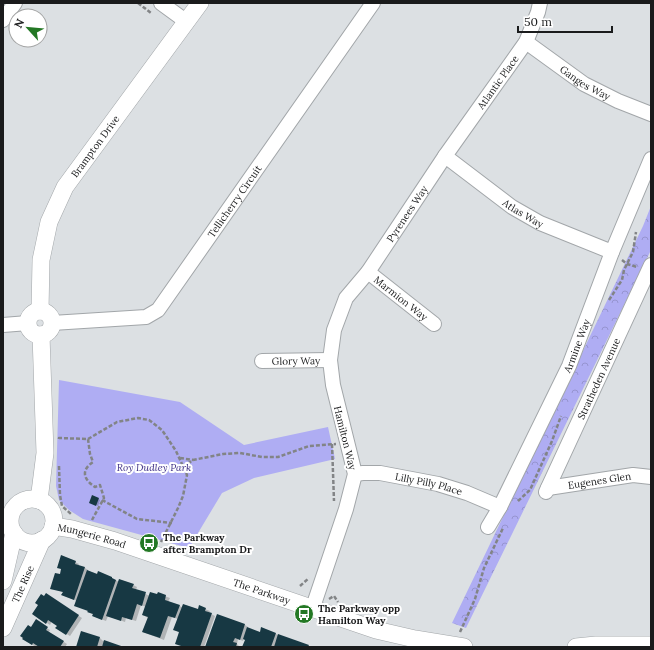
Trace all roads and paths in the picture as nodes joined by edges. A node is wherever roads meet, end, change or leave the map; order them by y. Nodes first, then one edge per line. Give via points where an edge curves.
1 (15, 3) edge
2 (161, 3) edge
3 (200, 3) edge
4 (373, 3) edge
5 (540, 3) edge
6 (3, 20) edge
7 (187, 22) junction
8 (526, 42) junction
9 (651, 114) edge
10 (445, 156) junction
11 (651, 159) edge
12 (612, 252) junction
13 (650, 268) edge
14 (368, 272) junction
15 (40, 311) junction
16 (28, 324) junction
17 (434, 324) dead end
18 (3, 325) edge
19 (47, 329) junction
20 (330, 360) junction
21 (262, 361) dead end
22 (88, 439) junction
23 (346, 442) junction
24 (332, 444) junction
25 (59, 445) dead end
26 (179, 458) junction
27 (59, 459) dead end
28 (193, 460) junction
29 (183, 467) junction
30 (354, 474) junction
31 (651, 477) edge
32 (547, 490) joint
33 (39, 500) junction
34 (102, 500) junction
35 (334, 503) dead end
36 (500, 507) junction
37 (7, 510) edge
38 (92, 520) dead end
39 (172, 523) junction
40 (59, 527) junction
41 (488, 527) dead end
42 (14, 534) junction
43 (42, 540) junction
44 (161, 542) dead end
45 (177, 561) joint
46 (311, 571) dead end
47 (3, 581) edge
48 (300, 586) dead end
49 (313, 608) junction
50 (3, 628) edge
51 (651, 645) edge
52 (464, 647) edge
53 (576, 647) edge

1 - 6 street
2 - 7 street
3 - 7 street, Brampton Drive
4 - 19 street, Tellicherry Circuit via 158,310 146,317
5 - 8 street, Atlantic Place
7 - 15 street, Brampton Drive via 65,187 49,222 41,260
8 - 9 street, Ganges Way via 584,84
8 - 10 street, Atlantic Place
10 - 12 street, Atlas Way via 512,206 540,223
10 - 14 street, Pyrenees Way
11 - 12 street, Armine Way
12 - 13 path via 627,264
12 - 36 street, Armine Way via 569,366
13 - 32 street, Stratheden Avenue
14 - 17 street, Marmion Way
14 - 20 street, Hamilton Way via 346,298 334,330
15 - 16 street via 32,313
15 - 19 street via 50,315
16 - 18 street
16 - 19 street via 32,332 37,334
19 - 33 street via 45,452
20 - 21 street, Glory Way
20 - 23 street, Hamilton Way
22 - 25 path via 59,438
22 - 26 path via 117,422 138,418 149,420 162,430
22 - 34 path via 94,462 85,471 85,477 95,487 100,486 104,498
23 - 24 path
23 - 30 street, Hamilton Way
24 - 28 path via 309,446 278,456 262,457 240,453
24 - 35 path
26 - 28 path
26 - 29 path
27 - 40 path via 62,506 71,514
28 - 29 path
29 - 39 path via 186,475 183,496
30 - 36 street, Lilly Pilly Place via 380,473 438,484
30 - 49 street, Hamilton Way via 346,509
31 - 32 street, Eugenes Glen via 633,475
33 - 37 street via 20,502
33 - 40 street via 45,503
34 - 38 path
34 - 39 path via 137,519
36 - 41 street, Armine Way
37 - 42 street
39 - 44 path
40 - 43 street
40 - 45 street, Mungerie Road via 115,541
42 - 43 street via 24,541
42 - 47 street, The Rise
43 - 50 street, The Rise
45 - 49 street, The Parkway
46 - 48 path
49 - 52 street, The Parkway via 376,630
51 - 53 street

